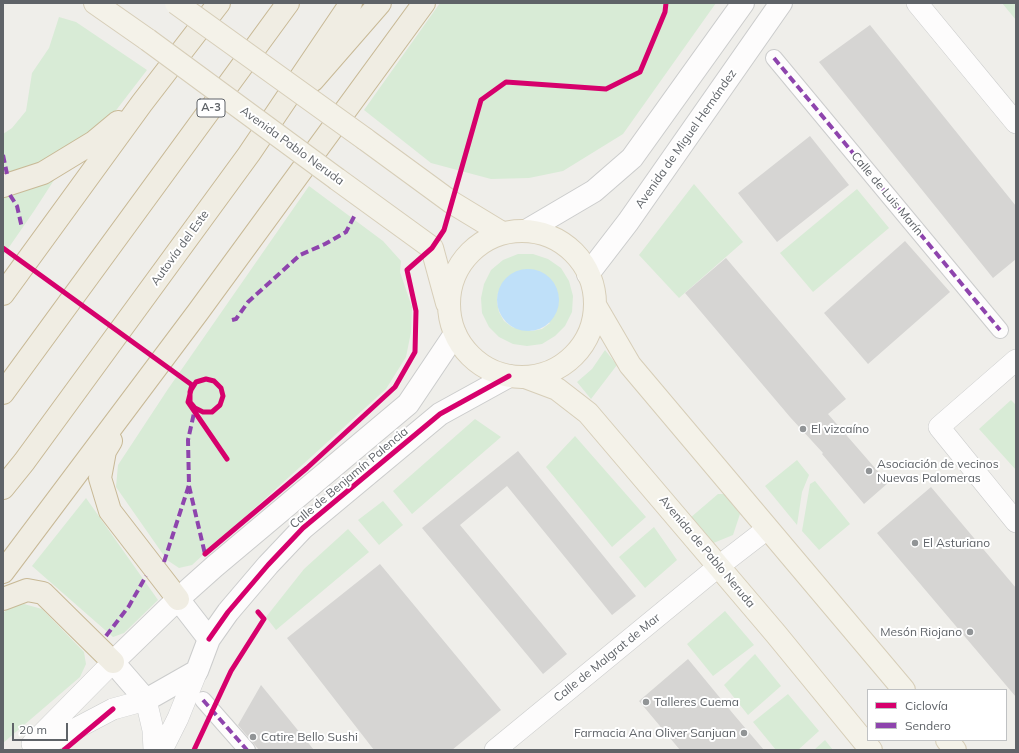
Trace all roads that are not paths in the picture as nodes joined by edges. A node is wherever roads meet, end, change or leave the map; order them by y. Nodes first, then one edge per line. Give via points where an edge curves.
1 (95, 3) edge
2 (176, 3) edge
3 (218, 3) edge
4 (288, 3) edge
5 (351, 3) edge
6 (380, 3) edge
7 (424, 3) edge
8 (743, 3) edge
9 (781, 3) edge
10 (917, 3) edge
11 (774, 58) dead end
12 (142, 103) junction
13 (1016, 123) edge
14 (249, 154) junction
15 (3, 186) edge
16 (526, 231) junction
17 (502, 234) junction
18 (588, 274) junction
19 (3, 294) edge
20 (595, 305) junction
21 (198, 312) junction
22 (452, 325) junction
23 (1000, 330) dead end
24 (1016, 360) edge
25 (517, 377) junction
26 (3, 393) edge
27 (3, 488) edge
28 (1016, 522) edge
29 (767, 529) junction
30 (719, 566) junction
31 (3, 572) edge
32 (3, 599) edge
33 (178, 599) junction
34 (209, 639) junction
35 (113, 662) junction
36 (197, 671) junction
37 (903, 689) edge
38 (146, 700) junction
39 (203, 700) dead end
40 (948, 741) edge
41 (26, 750) edge
42 (34, 750) edge
43 (154, 750) edge
44 (162, 750) edge
45 (247, 750) edge
46 (495, 750) edge
47 (871, 750) edge
48 (955, 750) edge

1 - 22 main road, Avenida Pablo Neruda, bridge via 432,248
2 - 17 main road, bridge via 451,202
3 - 12 highway
4 - 26 highway, A-3
5 - 14 highway, Autovía del Este
6 - 14 highway
7 - 21 highway
8 - 16 street via 632,158 594,192
9 - 18 street, Avenida de Miguel Hernández via 628,222
10 - 13 street
11 - 23 street, Calle de Luis Marín
12 - 15 highway via 94,142 56,166
12 - 19 highway
14 - 27 highway, Autovía del Este
16 - 17 main road
16 - 18 main road via 546,235 564,244 578,257
17 - 22 main road via 483,242 466,256 455,274 449,295
18 - 20 main road via 594,289
20 - 25 main road via 591,327 581,346 566,362 546,373
20 - 29 main road via 630,365
21 - 31 highway
21 - 33 highway via 105,451 100,478 110,511
22 - 25 main road, Avenida de Pablo Neruda via 464,349 477,362 492,371
22 - 33 street, Calle de Benjamín Palencia via 408,404
24 - 28 street via 939,428
25 - 30 main road, Avenida de Pablo Neruda via 557,389 588,413
25 - 34 street, Calle de Benjamín Palencia via 440,414 303,528 228,612
29 - 30 street, Calle de Malgrat de Mar
29 - 37 main road
30 - 46 street, Calle de Malgrat de Mar
30 - 47 main road, Avenida de Pablo Neruda
32 - 35 highway via 27,590 43,593
33 - 34 street
33 - 35 street, Calle de Benjamín Palencia
34 - 36 street, Calle de Benjamín Palencia
35 - 38 street
35 - 41 street
36 - 38 street
36 - 44 street, Calle de Benjamín Palencia
38 - 42 street via 113,709
38 - 43 street via 153,730
39 - 45 street
40 - 48 main road

